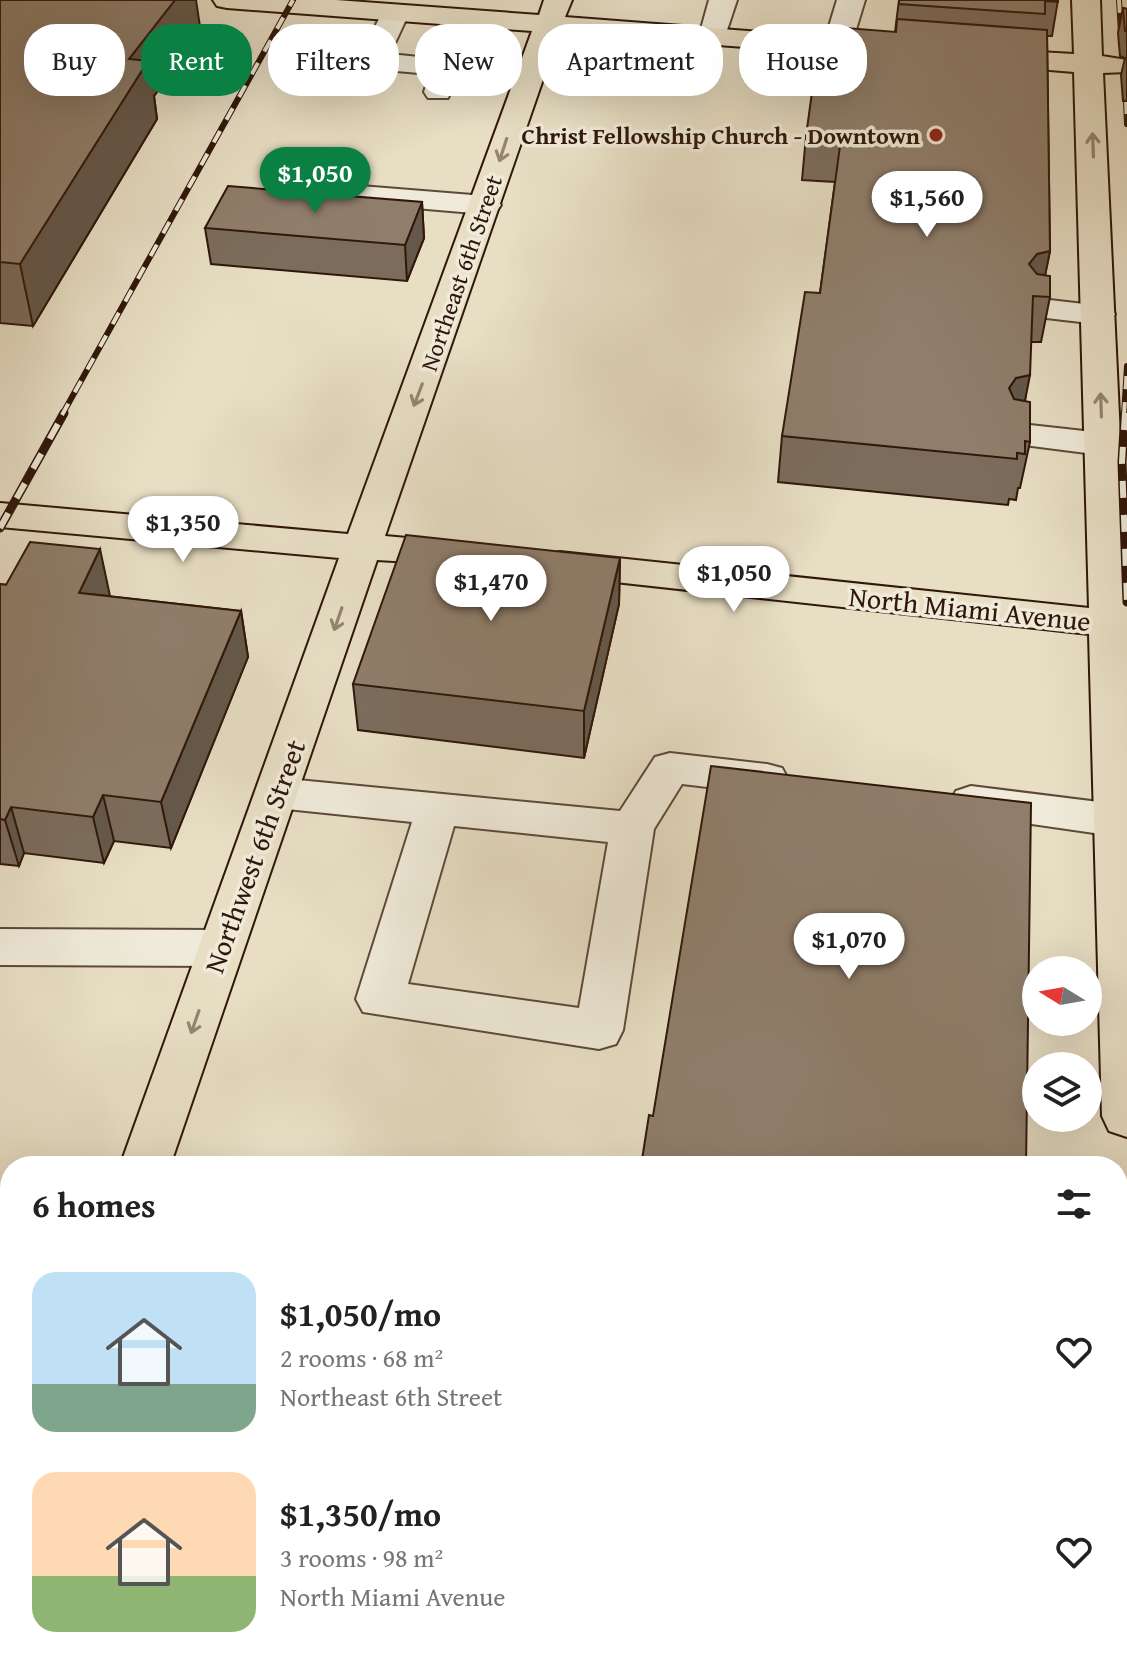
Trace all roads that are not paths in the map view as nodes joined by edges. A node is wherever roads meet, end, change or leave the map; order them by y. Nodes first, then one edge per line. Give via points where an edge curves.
1 (227, 0) edge
2 (851, 0) edge
3 (1086, 0) edge
4 (721, 9) edge
5 (554, 12) edge
6 (395, 13) junction
7 (390, 24) edge
8 (768, 24) edge
9 (844, 24) edge
10 (867, 48) edge
11 (898, 50) edge
12 (959, 55) edge
13 (1105, 65) junction
14 (286, 189) edge
15 (485, 205) junction
16 (1041, 309) edge
17 (1098, 314) junction
18 (1021, 435) edge
19 (1102, 444) junction
20 (0, 515) edge
21 (364, 546) junction
22 (1118, 624) edge
23 (811, 784) edge
24 (277, 793) junction
25 (937, 798) edge
26 (437, 810) junction
27 (1115, 820) junction
28 (632, 828) junction
29 (0, 947) edge
30 (220, 948) junction
31 (1127, 1116) edge
32 (151, 1156) edge

1 - 6 main road
2 - 9 street
3 - 13 main road
4 - 5 main road
4 - 8 main road
5 - 6 main road
5 -> 15 main road, Northeast 6th Street
6 - 7 street
10 - 11 main road
12 - 13 main road
17 -> 13 main road
14 - 15 street
15 -> 21 main road, Northeast 6th Street
16 - 17 street
19 -> 17 main road
18 - 19 street
19 - 22 main road
20 - 21 main road, North Miami Avenue
21 - 22 main road, North Miami Avenue
21 -> 24 main road, Northwest 6th Street
22 - 27 main road
23 - 28 street via 670,768
24 - 26 street
24 - 30 main road, Northwest 6th Street
25 - 27 street
26 - 28 street
26 - 28 street via 380,999 599,1030
27 - 31 main road
29 - 30 street
30 -> 32 main road, Northwest 6th Street

